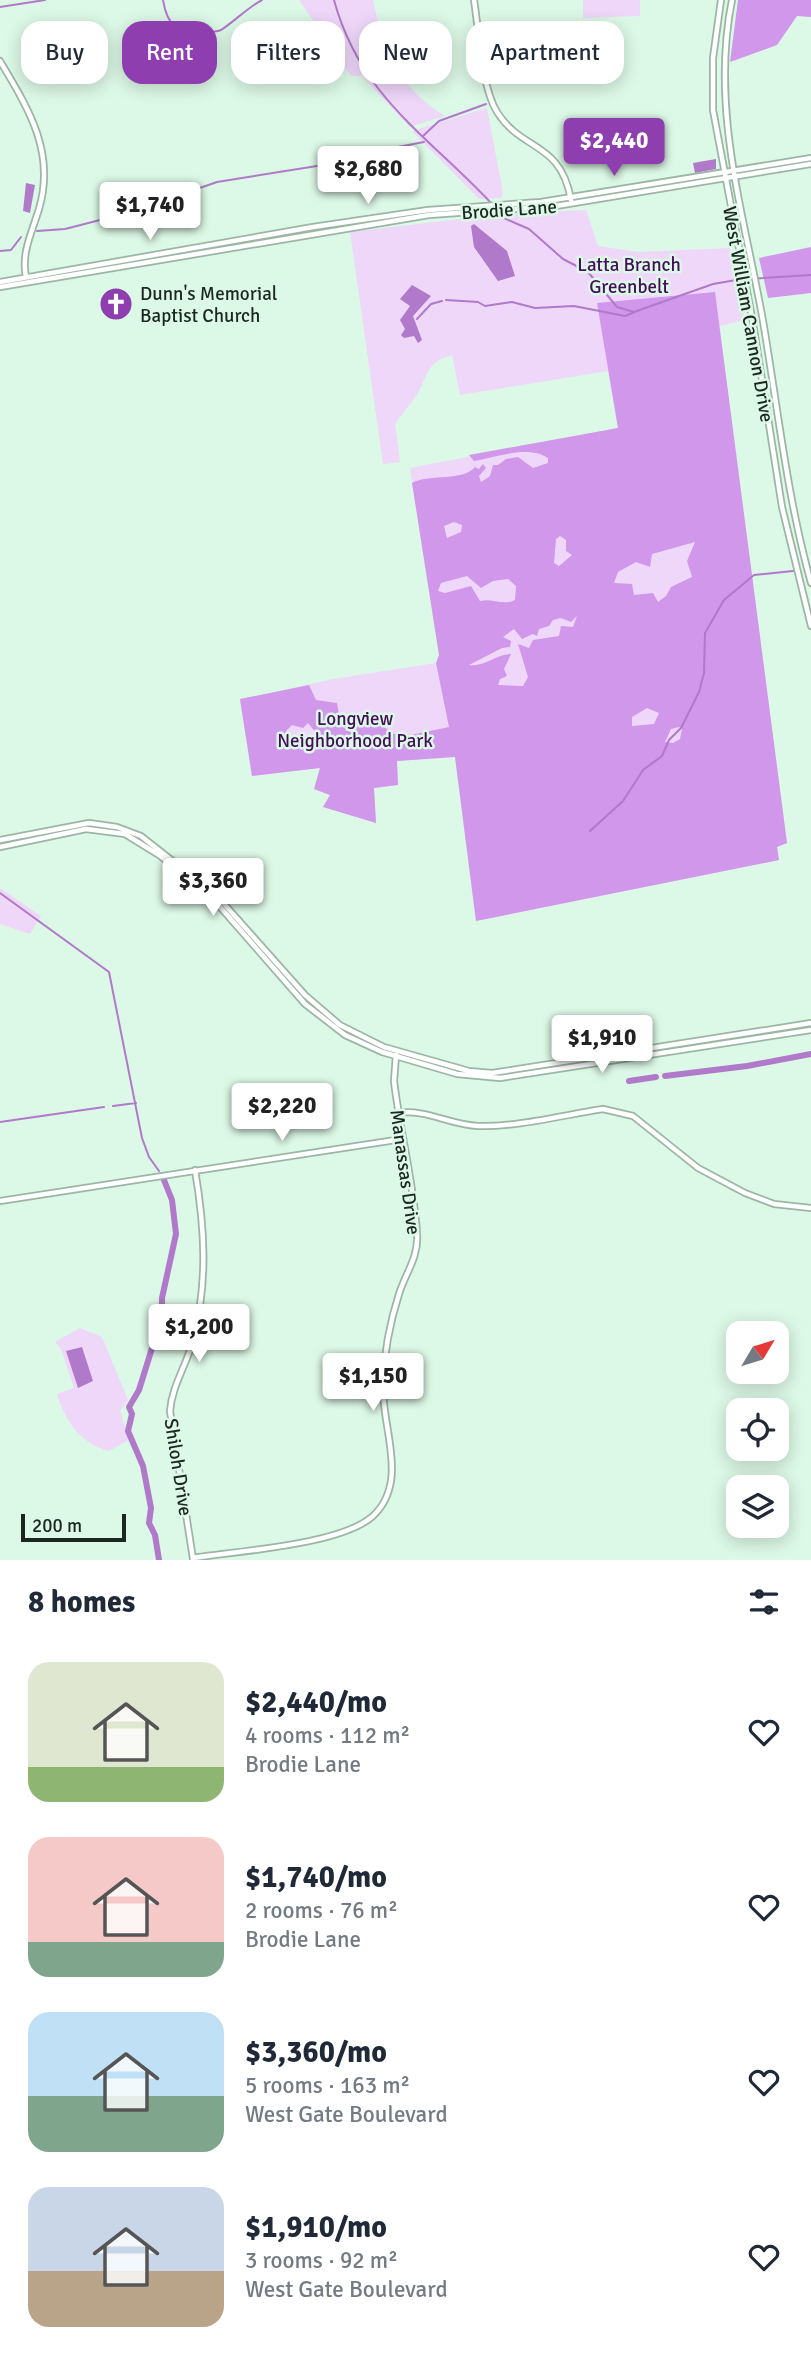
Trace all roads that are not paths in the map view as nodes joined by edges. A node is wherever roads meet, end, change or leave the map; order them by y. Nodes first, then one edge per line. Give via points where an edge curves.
1 (474, 0) edge
2 (721, 0) edge
3 (732, 0) edge
4 (0, 61) edge
5 (712, 75) junction
6 (723, 75) junction
7 (811, 158) edge
8 (811, 164) edge
9 (725, 173) junction
10 (734, 175) junction
11 (746, 176) junction
12 (726, 180) junction
13 (737, 190) junction
14 (571, 201) junction
15 (747, 238) junction
16 (737, 240) junction
17 (26, 280) junction
18 (0, 282) edge
19 (0, 287) edge
20 (811, 583) edge
21 (811, 626) edge
22 (0, 841) edge
23 (0, 847) edge
24 (811, 1023) edge
25 (811, 1030) edge
26 (396, 1054) junction
27 (398, 1112) junction
28 (402, 1139) junction
29 (195, 1170) junction
30 (0, 1201) edge
31 (811, 1208) edge
32 (193, 1559) edge

1 - 14 main road via 496,111 558,162
2 - 5 main road, West William Cannon Drive
3 - 6 main road, West William Cannon Drive
4 - 17 main road via 29,110 43,154 43,192 25,253
5 - 6 main road
5 - 9 main road, West William Cannon Drive via 713,110
6 - 10 main road, West William Cannon Drive
7 - 10 main road, Brodie Lane
8 - 11 main road, Brodie Lane
9 - 10 main road, Brodie Lane
9 - 12 main road, West William Cannon Drive
9 - 14 main road, Brodie Lane
10 - 11 main road, Brodie Lane
10 - 12 main road, Brodie Lane
10 - 13 main road, West William Cannon Drive
11 - 13 main road
12 - 14 main road, Brodie Lane
12 - 16 main road, West William Cannon Drive
13 - 15 main road, West William Cannon Drive
14 - 17 main road, Brodie Lane via 428,210
15 - 16 main road
15 - 20 main road, West William Cannon Drive via 796,529
16 - 21 main road, West William Cannon Drive via 784,521
17 - 18 main road, Brodie Lane
17 - 19 main road, Brodie Lane
22 - 26 main road via 89,823 141,836 226,905 322,1011
23 - 26 main road via 86,829 117,832 139,841 214,900 318,1016 354,1040
24 - 26 main road via 492,1073
25 - 26 main road via 488,1079
26 - 27 main road, Manassas Drive
27 - 28 main road, Manassas Drive
27 - 31 main road via 420,1111 479,1126 617,1110 640,1121 706,1174 767,1202
28 - 29 main road
28 - 32 main road, Manassas Drive via 417,1235 413,1264 393,1317 383,1379 392,1470 385,1501 368,1521 339,1535
29 - 30 main road
29 - 32 main road, Shiloh Drive via 205,1236 204,1272 193,1342 174,1387 170,1411

